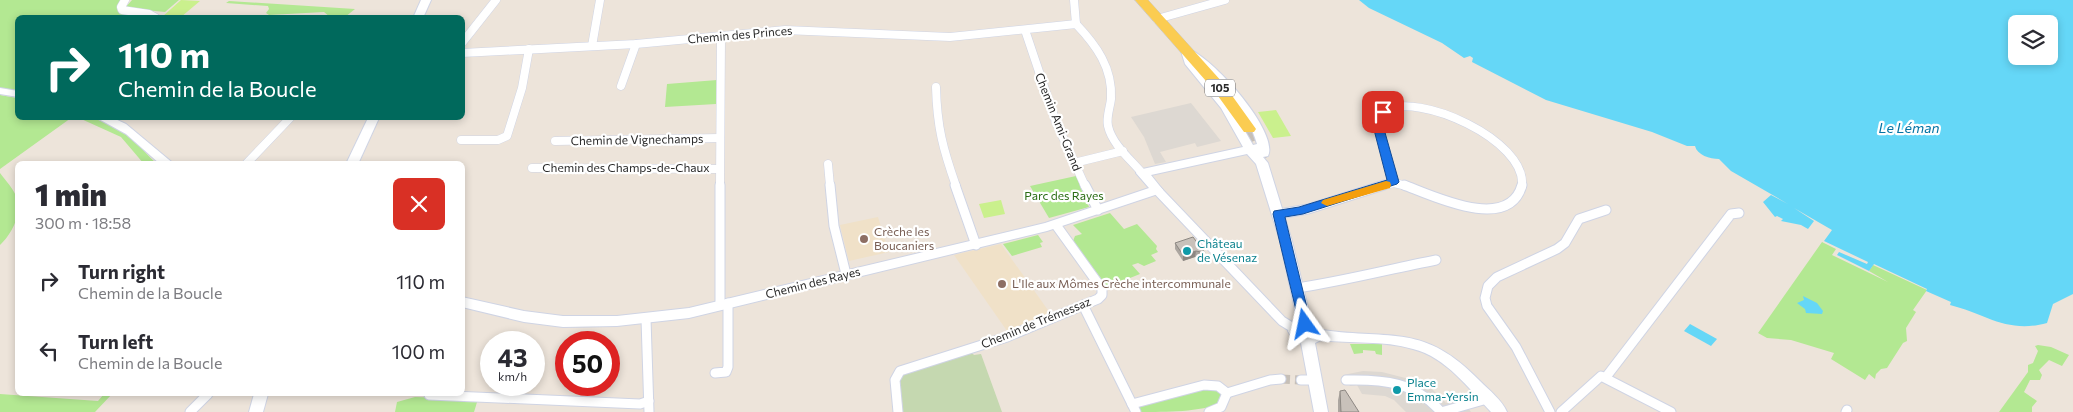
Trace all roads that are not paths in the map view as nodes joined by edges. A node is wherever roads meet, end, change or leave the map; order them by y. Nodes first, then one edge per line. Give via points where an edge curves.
1 (125, 0) edge
2 (426, 0) edge
3 (496, 0) edge
4 (600, 0) edge
5 (1074, 0) edge
6 (1140, 0) edge
7 (1226, 0) edge
8 (151, 15) edge
9 (419, 15) edge
10 (1158, 20) junction
11 (1076, 24) junction
12 (1026, 30) junction
13 (721, 36) junction
14 (465, 39) edge
15 (636, 44) junction
16 (592, 46) junction
17 (529, 50) junction
18 (1186, 50) junction
19 (465, 53) edge
20 (621, 86) dead end
21 (936, 87) dead end
22 (0, 91) edge
23 (15, 94) edge
24 (109, 120) edge
25 (288, 120) edge
26 (372, 120) edge
27 (1249, 129) tunnel mouth
28 (720, 138) junction
29 (461, 140) dead end
30 (555, 141) dead end
31 (1264, 146) junction
32 (1249, 148) junction
33 (1123, 151) junction
34 (165, 161) edge
35 (249, 161) edge
36 (353, 161) edge
37 (1074, 163) junction
38 (1262, 163) junction
39 (828, 164) dead end
40 (532, 168) dead end
41 (719, 169) junction
42 (1142, 173) junction
43 (1394, 182) junction
44 (1157, 190) junction
45 (1098, 210) junction
46 (1606, 210) dead end
47 (1739, 213) dead end
48 (1278, 214) junction
49 (1056, 225) junction
50 (976, 245) junction
51 (1436, 260) dead end
52 (846, 274) junction
53 (1297, 288) junction
54 (465, 303) edge
55 (724, 304) junction
56 (1083, 305) junction
57 (646, 319) junction
58 (1300, 326) junction
59 (1312, 337) junction
60 (715, 373) dead end
61 (1606, 377) junction
62 (1281, 379) tunnel mouth
63 (1346, 380) dead end
64 (1227, 393) junction
65 (206, 396) edge
66 (260, 396) edge
67 (452, 396) edge
68 (1487, 399) junction
69 (649, 407) edge
70 (1134, 408) edge
71 (190, 412) edge
72 (256, 412) edge
73 (898, 412) edge
74 (1209, 412) edge
75 (1321, 412) edge
76 (1500, 412) edge
77 (1550, 412) edge
78 (1561, 412) edge
79 (1672, 412) edge

1 - 8 street via 122,10
2 - 9 street
3 - 14 street
4 - 16 street
5 - 11 street
6 - 10 main road, 105
7 - 10 street
10 - 18 main road, 105
11 - 12 street, Chemin des Princes
11 - 33 street via 1097,45 1102,55 1111,86 1108,127
12 - 13 street, Chemin des Princes via 950,37 802,30
12 - 37 street, Chemin Ami-Grand via 1040,83
13 - 15 street, Chemin des Princes
13 - 28 street, Chemin des Champs-de-Chaux
15 - 16 street, Chemin des Princes
15 - 20 street
16 - 17 street, Chemin des Princes
17 - 19 street, Chemin des Princes
17 - 29 street via 522,88 507,136 501,140
18 - 27 main road, 105 via 1226,95
18 - 31 street, 105 via 1203,60 1233,94 1252,120
18 - 32 street, 105 via 1188,61 1226,107
21 - 50 street via 942,147
22 - 23 street
24 - 34 street via 132,132
25 - 35 street
26 - 36 street
28 - 30 street, Chemin de Vignechamps
28 - 41 street, Chemin des Champs-de-Chaux
31 - 32 street
31 - 38 street, 105
32 - 38 street, 105
32 - 42 street
33 - 37 street
33 - 42 street
37 - 45 street, Chemin Ami-Grand
38 - 48 street, 105
39 - 52 street via 834,226
40 - 41 street, Chemin des Champs-de-Chaux
41 - 55 street, Chemin des Champs-de-Chaux
42 - 44 street
43 - 43 street via 1487,211 1513,202 1522,184 1520,171 1513,159 1490,136 1450,116 1408,108 1386,110 1377,119
43 - 48 street via 1299,211
44 - 45 street, Chemin des Rayes
44 - 58 street via 1282,321
45 - 49 street, Chemin des Rayes
46 - 77 street via 1582,218 1557,249 1493,280 1487,289 1487,306 1516,347
47 - 61 street via 1729,216
48 - 53 street, 105
49 - 50 street, Chemin des Rayes
49 - 56 street, Chemin de Trémessaz via 1102,289 1098,299
50 - 52 street, Chemin des Rayes
51 - 53 street
52 - 55 street, Chemin des Rayes
53 - 58 street, 105
54 - 57 street, Chemin des Rayes via 544,320
55 - 57 street, Chemin des Rayes
55 - 60 street, Chemin des Champs-de-Chaux via 728,367 726,372
56 - 70 street
56 - 73 street, Chemin de Trémessaz via 1007,337 900,372 895,380
57 - 69 street
58 - 59 street via 1298,336
59 - 68 street via 1398,341 1424,347 1450,363
59 - 75 street via 1308,380
61 - 78 street via 1596,379
61 - 79 street
62 - 64 street
63 - 68 street via 1380,380 1408,386 1426,395 1441,412
64 - 70 street via 1218,386 1204,385
64 - 74 street via 1221,407
65 - 71 street
66 - 72 street
67 - 69 street
68 - 76 street

